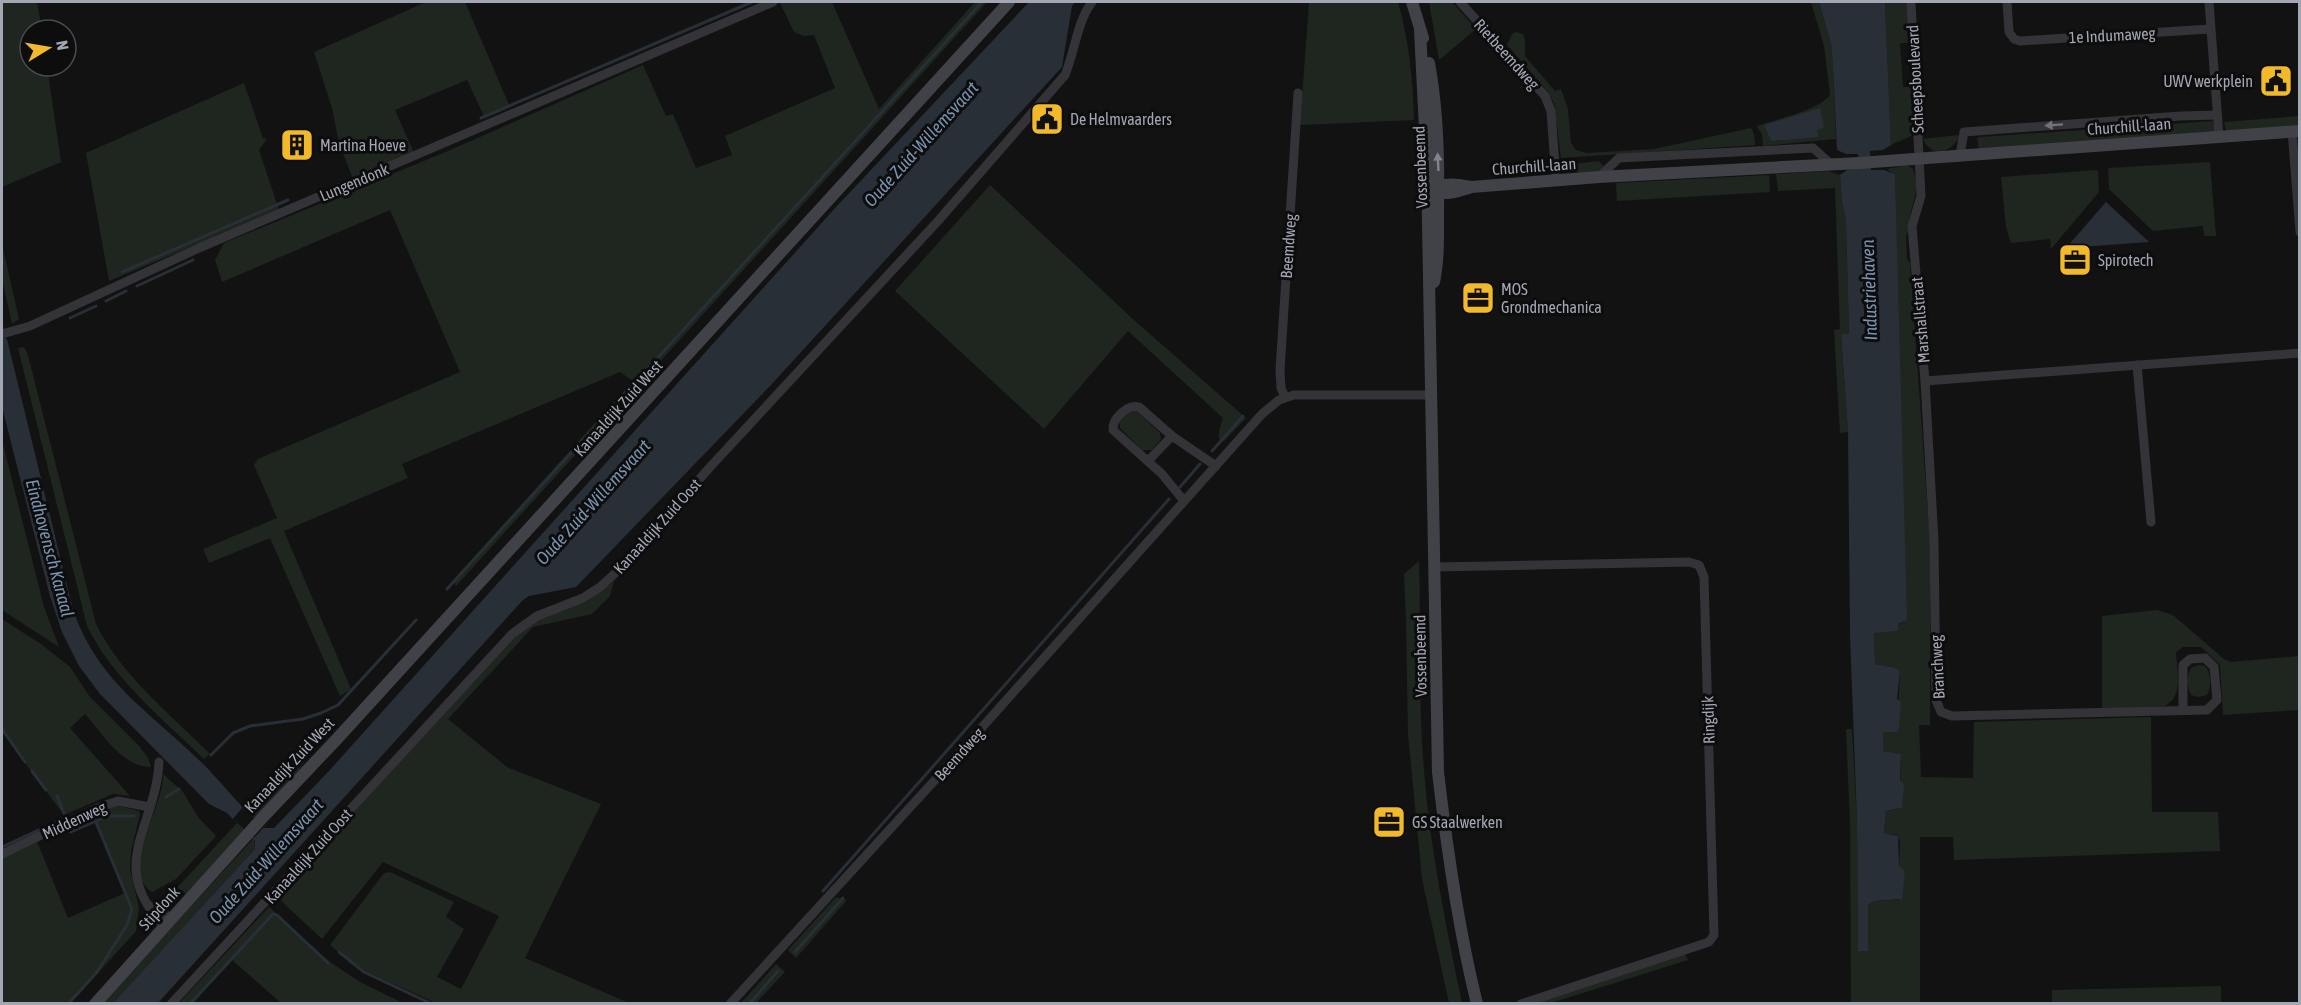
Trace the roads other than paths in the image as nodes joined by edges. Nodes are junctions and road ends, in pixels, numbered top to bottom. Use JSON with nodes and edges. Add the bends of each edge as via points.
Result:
{"nodes":[{"id":1,"x":773,"y":2,"type":"edge"},
{"id":2,"x":1009,"y":2,"type":"edge"},
{"id":3,"x":1092,"y":2,"type":"edge"},
{"id":4,"x":1412,"y":2,"type":"edge"},
{"id":5,"x":1460,"y":2,"type":"edge"},
{"id":6,"x":1911,"y":2,"type":"edge"},
{"id":7,"x":2007,"y":2,"type":"edge"},
{"id":8,"x":2209,"y":2,"type":"edge"},
{"id":9,"x":2210,"y":29,"type":"junction"},
{"id":10,"x":1298,"y":93,"type":"dead end"},
{"id":11,"x":2217,"y":115,"type":"junction"},
{"id":12,"x":2296,"y":131,"type":"edge"},
{"id":13,"x":2219,"y":136,"type":"junction"},
{"id":14,"x":1760,"y":151,"type":"junction"},
{"id":15,"x":1960,"y":155,"type":"junction"},
{"id":16,"x":1919,"y":157,"type":"junction"},
{"id":17,"x":1831,"y":164,"type":"junction"},
{"id":18,"x":1760,"y":168,"type":"junction"},
{"id":19,"x":1599,"y":177,"type":"junction"},
{"id":20,"x":1556,"y":180,"type":"junction"},
{"id":21,"x":1435,"y":189,"type":"junction"},
{"id":22,"x":2300,"y":232,"type":"edge"},
{"id":23,"x":6,"y":333,"type":"edge"},
{"id":24,"x":2300,"y":353,"type":"edge"},
{"id":25,"x":2137,"y":365,"type":"junction"},
{"id":26,"x":1925,"y":381,"type":"junction"},
{"id":27,"x":1432,"y":395,"type":"junction"},
{"id":28,"x":1286,"y":397,"type":"junction"},
{"id":29,"x":1172,"y":436,"type":"junction"},
{"id":30,"x":1148,"y":461,"type":"junction"},
{"id":31,"x":1216,"y":466,"type":"junction"},
{"id":32,"x":1184,"y":501,"type":"junction"},
{"id":33,"x":2151,"y":522,"type":"dead end"},
{"id":34,"x":1434,"y":567,"type":"junction"},
{"id":35,"x":2183,"y":710,"type":"junction"},
{"id":36,"x":159,"y":762,"type":"dead end"},
{"id":37,"x":150,"y":807,"type":"junction"},
{"id":38,"x":248,"y":833,"type":"joint"},
{"id":39,"x":2,"y":854,"type":"edge"},
{"id":40,"x":168,"y":923,"type":"junction"},
{"id":41,"x":95,"y":1004,"type":"edge"},
{"id":42,"x":171,"y":1004,"type":"edge"},
{"id":43,"x":730,"y":1004,"type":"edge"},
{"id":44,"x":1477,"y":1004,"type":"edge"},
{"id":45,"x":1521,"y":1004,"type":"edge"}],
"edges":[{"from":1,"to":23,"type":"street","name":"Lungendonk","via":[[199,248],[30,326]]},
{"from":2,"to":38,"type":"main road","name":"Kanaaldijk Zuid West"},
{"from":3,"to":42,"type":"street","name":"Kanaaldijk Zuid Oost","via":[[1065,75],[938,221],[622,567],[583,598],[537,616],[512,634]]},
{"from":4,"to":21,"type":"main road","name":"Vossenbeemd","via":[[1434,97]]},
{"from":5,"to":20,"type":"street","name":"Rietbeemdweg","via":[[1545,96],[1552,118]]},
{"from":6,"to":16,"type":"street","name":"Scheepsboulevard"},
{"from":7,"to":9,"type":"street","name":"1e Indumaweg","via":[[2009,32],[2020,40]]},
{"from":8,"to":9,"type":"street"},
{"from":9,"to":11,"type":"street"},
{"from":10,"to":28,"type":"street","name":"Beemdweg","via":[[1280,370]]},
{"from":11,"to":13,"type":"street"},
{"from":11,"to":15,"type":"street","name":"Churchill-laan","one_way":true,"via":[[1964,132]]},
{"from":12,"to":13,"type":"main road","name":"Churchill-laan"},
{"from":12,"to":22,"type":"street"},
{"from":13,"to":15,"type":"main road","name":"Churchill-laan"},
{"from":14,"to":17,"type":"street","name":"Churchill-laan","via":[[1813,148]]},
{"from":14,"to":18,"type":"street"},
{"from":14,"to":19,"type":"street","name":"Churchill-laan","via":[[1619,158]]},
{"from":15,"to":16,"type":"main road","name":"Churchill-laan"},
{"from":16,"to":17,"type":"main road","name":"Churchill-laan"},
{"from":16,"to":26,"type":"street","name":"Marshallstraat","via":[[1921,196],[1912,226]]},
{"from":17,"to":18,"type":"main road","name":"Churchill-laan"},
{"from":18,"to":19,"type":"main road","name":"Churchill-laan"},
{"from":19,"to":20,"type":"main road","name":"Churchill-laan"},
{"from":20,"to":21,"type":"main road","name":"Churchill-laan","via":[[1471,187],[1455,193]]},
{"from":21,"to":27,"type":"main road","name":"Vossenbeemd","via":[[1430,303]]},
{"from":24,"to":25,"type":"street","name":"Marshallstraat"},
{"from":25,"to":26,"type":"street","name":"Marshallstraat"},
{"from":25,"to":33,"type":"street"},
{"from":26,"to":35,"type":"street","name":"Branchweg","via":[[1934,542],[1936,700],[1941,711],[1952,716]]},
{"from":27,"to":28,"type":"street"},
{"from":27,"to":34,"type":"main road","name":"Vossenbeemd"},
{"from":28,"to":31,"type":"street","name":"Beemdweg","via":[[1262,414]]},
{"from":29,"to":30,"type":"street"},
{"from":29,"to":30,"type":"street","via":[[1139,407],[1132,406],[1114,422],[1113,430]]},
{"from":29,"to":31,"type":"street"},
{"from":30,"to":32,"type":"street"},
{"from":31,"to":32,"type":"street","name":"Beemdweg"},
{"from":32,"to":43,"type":"street","name":"Beemdweg"},
{"from":34,"to":44,"type":"main road","name":"Vossenbeemd","via":[[1440,783],[1451,881]]},
{"from":34,"to":45,"type":"street","name":"Ringdijk","via":[[1689,562],[1699,566],[1704,577],[1714,935],[1709,942]]},
{"from":35,"to":35,"type":"street","name":"Branchweg","via":[[2183,665],[2190,659],[2205,658],[2214,667],[2217,700],[2207,710]]},
{"from":36,"to":37,"type":"street","via":[[158,783]]},
{"from":37,"to":39,"type":"street","name":"Middenweg","via":[[118,801],[99,807]]},
{"from":37,"to":40,"type":"street","via":[[135,854],[135,868],[151,913]]},
{"from":38,"to":40,"type":"main road","name":"Stipdonk"},
{"from":40,"to":41,"type":"main road","name":"Stipdonk"}]}
